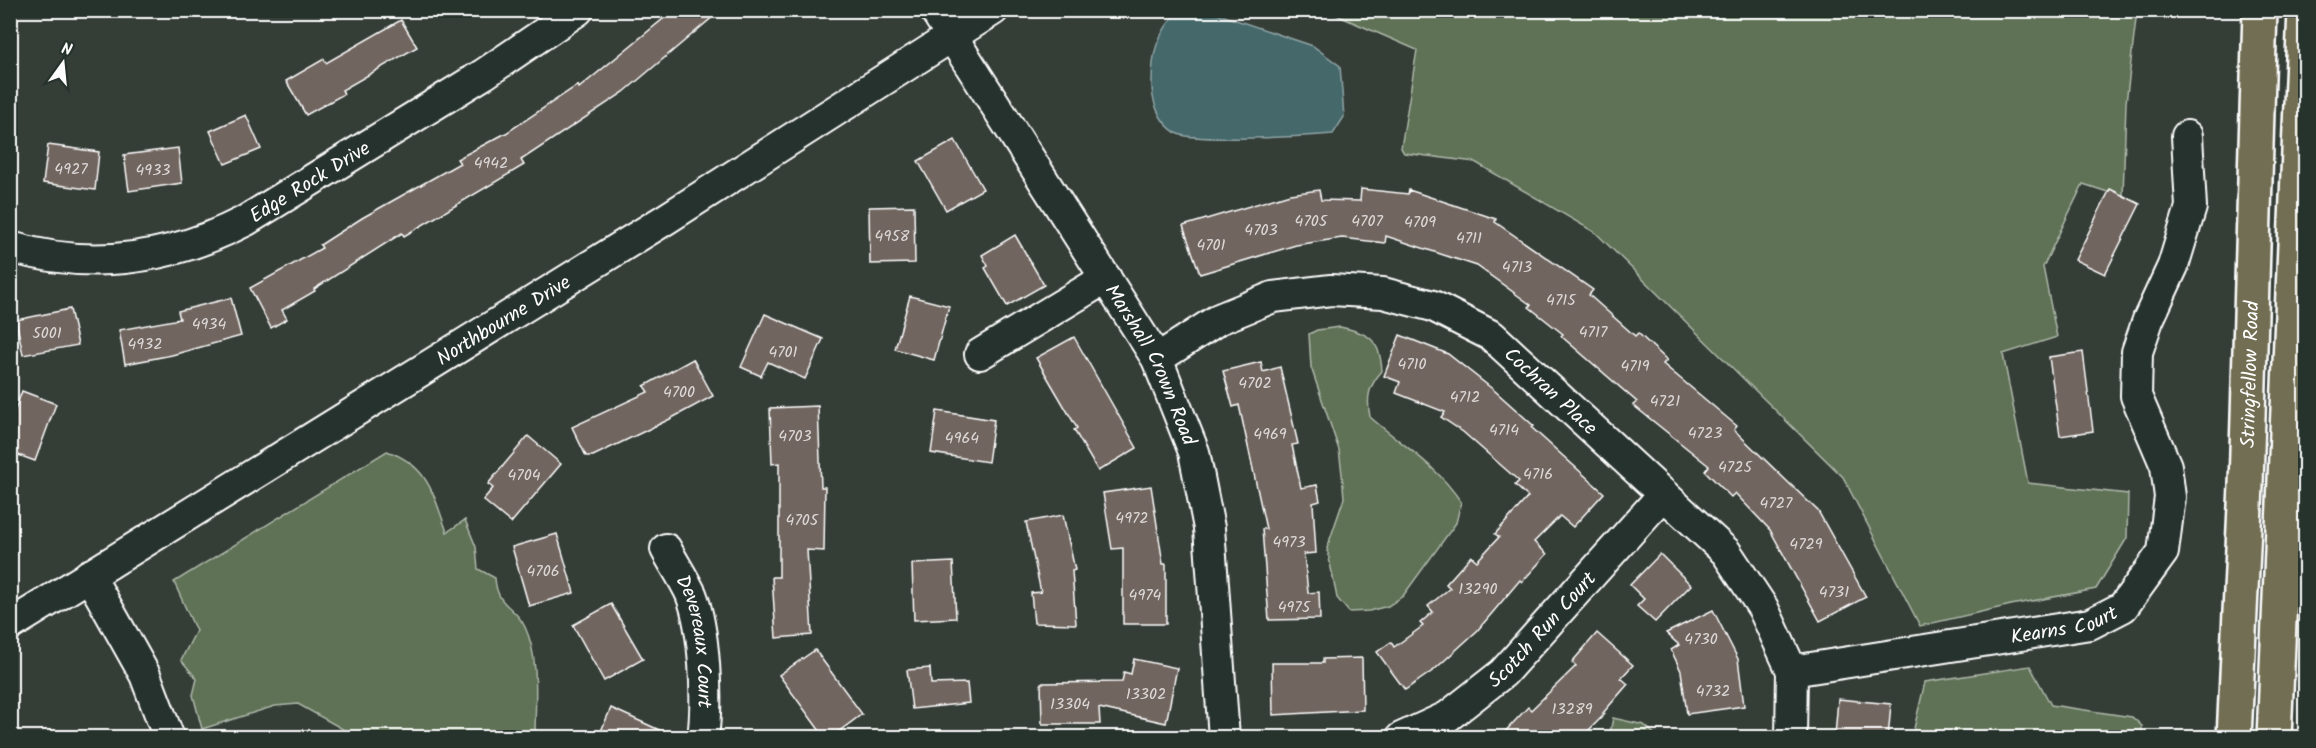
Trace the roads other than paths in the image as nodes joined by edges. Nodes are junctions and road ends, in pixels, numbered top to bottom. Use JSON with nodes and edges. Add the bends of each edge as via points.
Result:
{"nodes":[{"id":1,"x":578,"y":10,"type":"edge"},
{"id":2,"x":935,"y":10,"type":"edge"},
{"id":3,"x":993,"y":10,"type":"edge"},
{"id":4,"x":2260,"y":10,"type":"edge"},
{"id":5,"x":2305,"y":10,"type":"edge"},
{"id":6,"x":953,"y":36,"type":"junction"},
{"id":7,"x":2187,"y":136,"type":"dead end"},
{"id":8,"x":10,"y":247,"type":"edge"},
{"id":9,"x":1106,"y":278,"type":"junction"},
{"id":10,"x":980,"y":354,"type":"dead end"},
{"id":11,"x":1158,"y":359,"type":"junction"},
{"id":12,"x":1663,"y":495,"type":"junction"},
{"id":13,"x":666,"y":549,"type":"dead end"},
{"id":14,"x":89,"y":575,"type":"junction"},
{"id":15,"x":10,"y":625,"type":"edge"},
{"id":16,"x":1792,"y":671,"type":"junction"},
{"id":17,"x":169,"y":738,"type":"edge"},
{"id":18,"x":703,"y":738,"type":"edge"},
{"id":19,"x":1224,"y":738,"type":"edge"},
{"id":20,"x":1401,"y":738,"type":"edge"},
{"id":21,"x":1791,"y":738,"type":"edge"},
{"id":22,"x":2234,"y":738,"type":"edge"},
{"id":23,"x":2274,"y":738,"type":"edge"}],
"edges":[{"from":1,"to":8,"type":"street","name":"Edge Rock Drive","via":[[484,74],[215,237],[180,249],[117,260],[83,260]]},
{"from":2,"to":6,"type":"street","name":"Marshall Crown Road"},
{"from":3,"to":6,"type":"street","name":"Northbourne Drive"},
{"from":4,"to":22,"type":"main road","name":"Stringfellow Road"},
{"from":5,"to":23,"type":"main road","name":"Stringfellow Road"},
{"from":6,"to":9,"type":"street","name":"Marshall Crown Road"},
{"from":6,"to":14,"type":"street","name":"Northbourne Drive","via":[[666,219]]},
{"from":7,"to":16,"type":"street","name":"Kearns Court","via":[[2191,207],[2174,266],[2137,352],[2136,396],[2166,466],[2170,497],[2166,530],[2163,552],[2123,607],[2090,624]]},
{"from":9,"to":10,"type":"street"},
{"from":9,"to":11,"type":"street","name":"Marshall Crown Road"},
{"from":11,"to":12,"type":"street","name":"Cochran Place","via":[[1219,319],[1273,297],[1331,290],[1393,295],[1433,306],[1492,336]]},
{"from":11,"to":19,"type":"street","name":"Marshall Crown Road","via":[[1194,452],[1209,528]]},
{"from":12,"to":16,"type":"street","name":"Cochran Place","via":[[1726,552],[1762,608]]},
{"from":12,"to":20,"type":"street","name":"Scotch Run Court","via":[[1503,673],[1447,717]]},
{"from":13,"to":18,"type":"street","name":"Devereaux Court","via":[[691,595],[703,653],[707,710]]},
{"from":14,"to":15,"type":"street","name":"Northbourne Drive"},
{"from":14,"to":17,"type":"street","via":[[145,675]]},
{"from":16,"to":21,"type":"street","name":"Cochran Place"}]}
